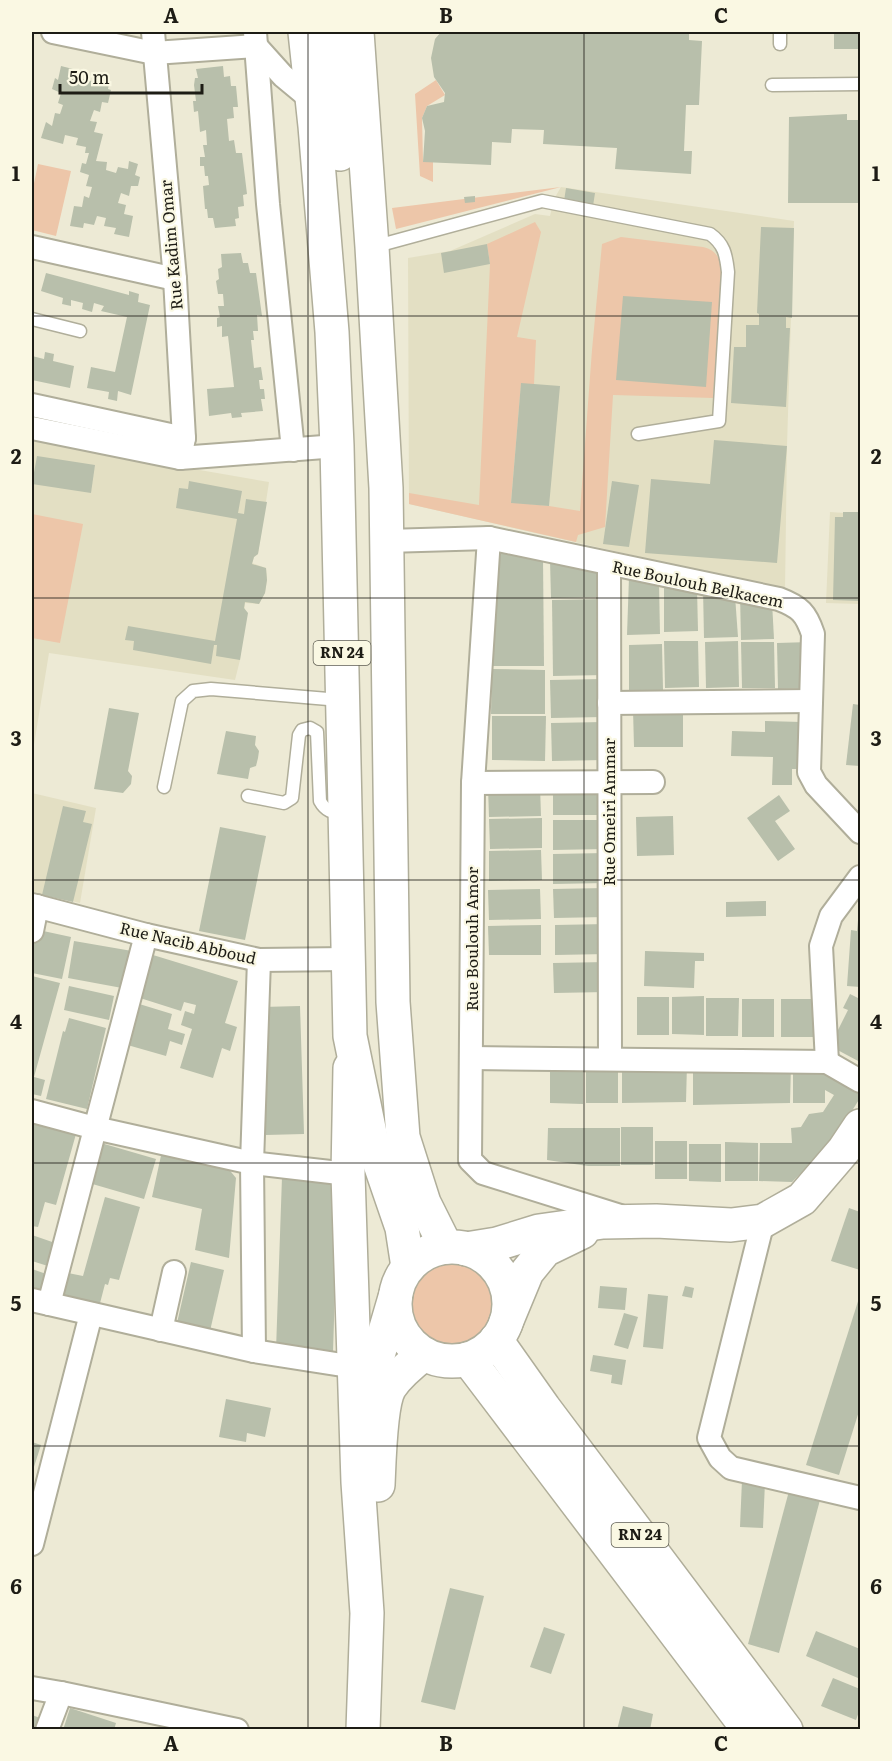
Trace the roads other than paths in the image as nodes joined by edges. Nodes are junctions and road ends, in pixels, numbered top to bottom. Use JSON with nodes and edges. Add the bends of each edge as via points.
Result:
{"nodes":[{"id":1,"x":53,"y":32,"type":"edge"},
{"id":2,"x":306,"y":32,"type":"edge"},
{"id":3,"x":330,"y":32,"type":"edge"},
{"id":4,"x":357,"y":32,"type":"edge"},
{"id":5,"x":259,"y":36,"type":"edge"},
{"id":6,"x":153,"y":42,"type":"edge"},
{"id":7,"x":861,"y":84,"type":"edge"},
{"id":8,"x":772,"y":85,"type":"dead end"},
{"id":9,"x":312,"y":100,"type":"junction"},
{"id":10,"x":32,"y":247,"type":"edge"},
{"id":11,"x":372,"y":247,"type":"junction"},
{"id":12,"x":175,"y":279,"type":"junction"},
{"id":13,"x":32,"y":319,"type":"edge"},
{"id":14,"x":80,"y":331,"type":"dead end"},
{"id":15,"x":32,"y":405,"type":"edge"},
{"id":16,"x":32,"y":428,"type":"edge"},
{"id":17,"x":638,"y":434,"type":"dead end"},
{"id":18,"x":337,"y":446,"type":"junction"},
{"id":19,"x":182,"y":448,"type":"junction"},
{"id":20,"x":292,"y":450,"type":"junction"},
{"id":21,"x":489,"y":538,"type":"junction"},
{"id":22,"x":387,"y":541,"type":"junction"},
{"id":23,"x":609,"y":564,"type":"junction"},
{"id":24,"x":343,"y":700,"type":"junction"},
{"id":25,"x":811,"y":701,"type":"junction"},
{"id":26,"x":609,"y":703,"type":"junction"},
{"id":27,"x":653,"y":782,"type":"dead end"},
{"id":28,"x":473,"y":783,"type":"junction"},
{"id":29,"x":609,"y":783,"type":"junction"},
{"id":30,"x":164,"y":787,"type":"dead end"},
{"id":31,"x":248,"y":796,"type":"dead end"},
{"id":32,"x":345,"y":813,"type":"junction"},
{"id":33,"x":861,"y":832,"type":"edge"},
{"id":34,"x":861,"y":877,"type":"edge"},
{"id":35,"x":34,"y":906,"type":"edge"},
{"id":36,"x":32,"y":931,"type":"edge"},
{"id":37,"x":146,"y":934,"type":"junction"},
{"id":38,"x":348,"y":959,"type":"junction"},
{"id":39,"x":259,"y":960,"type":"junction"},
{"id":40,"x":350,"y":1036,"type":"junction"},
{"id":41,"x":471,"y":1058,"type":"junction"},
{"id":42,"x":610,"y":1059,"type":"junction"},
{"id":43,"x":827,"y":1062,"type":"junction"},
{"id":44,"x":861,"y":1081,"type":"edge"},
{"id":45,"x":399,"y":1087,"type":"junction"},
{"id":46,"x":32,"y":1111,"type":"edge"},
{"id":47,"x":861,"y":1126,"type":"edge"},
{"id":48,"x":95,"y":1128,"type":"junction"},
{"id":49,"x":252,"y":1163,"type":"junction"},
{"id":50,"x":348,"y":1174,"type":"junction"},
{"id":51,"x":638,"y":1221,"type":"junction"},
{"id":52,"x":763,"y":1221,"type":"junction"},
{"id":53,"x":603,"y":1222,"type":"junction"},
{"id":54,"x":456,"y":1248,"type":"junction"},
{"id":55,"x":174,"y":1272,"type":"dead end"},
{"id":56,"x":402,"y":1280,"type":"junction"},
{"id":57,"x":40,"y":1302,"type":"edge"},
{"id":58,"x":92,"y":1314,"type":"junction"},
{"id":59,"x":161,"y":1330,"type":"junction"},
{"id":60,"x":501,"y":1333,"type":"junction"},
{"id":61,"x":254,"y":1351,"type":"junction"},
{"id":62,"x":424,"y":1354,"type":"junction"},
{"id":63,"x":468,"y":1359,"type":"junction"},
{"id":64,"x":355,"y":1367,"type":"junction"},
{"id":65,"x":358,"y":1482,"type":"junction"},
{"id":66,"x":861,"y":1498,"type":"edge"},
{"id":67,"x":32,"y":1544,"type":"edge"},
{"id":68,"x":367,"y":1613,"type":"junction"},
{"id":69,"x":32,"y":1688,"type":"edge"},
{"id":70,"x":62,"y":1693,"type":"junction"},
{"id":71,"x":178,"y":1723,"type":"edge"},
{"id":72,"x":47,"y":1730,"type":"edge"},
{"id":73,"x":237,"y":1730,"type":"edge"},
{"id":74,"x":363,"y":1730,"type":"edge"},
{"id":75,"x":749,"y":1730,"type":"edge"},
{"id":76,"x":786,"y":1730,"type":"edge"}],
"edges":[{"from":1,"to":6,"type":"street"},
{"from":2,"to":9,"type":"main road","number":"RN 24"},
{"from":3,"to":45,"type":"main road","number":"RN 24","via":[[364,472],[371,974]]},
{"from":4,"to":11,"type":"main road","number":"RN 24"},
{"from":5,"to":6,"type":"street"},
{"from":5,"to":9,"type":"street","via":[[283,76]]},
{"from":5,"to":20,"type":"street","via":[[270,215]]},
{"from":6,"to":12,"type":"street","name":"Rue Kadim Omar"},
{"from":7,"to":8,"type":"lane"},
{"from":9,"to":18,"type":"main road","number":"RN 24","via":[[332,332]]},
{"from":10,"to":12,"type":"street"},
{"from":11,"to":17,"type":"lane","via":[[542,201],[715,237],[726,254],[728,272],[719,421]]},
{"from":11,"to":22,"type":"main road","number":"RN 24"},
{"from":12,"to":19,"type":"street","name":"Rue Kadim Omar"},
{"from":13,"to":14,"type":"lane"},
{"from":15,"to":19,"type":"street"},
{"from":16,"to":19,"type":"street"},
{"from":18,"to":20,"type":"street"},
{"from":18,"to":24,"type":"main road","number":"RN 24"},
{"from":19,"to":20,"type":"street"},
{"from":21,"to":22,"type":"street","name":"Rue Boulouh Belkacem"},
{"from":21,"to":23,"type":"street","name":"Rue Boulouh Belkacem"},
{"from":21,"to":28,"type":"street","name":"Rue Boulouh Amor"},
{"from":22,"to":45,"type":"main road","number":"RN 24","via":[[393,1002]]},
{"from":23,"to":25,"type":"street","name":"Rue Boulouh Belkacem","via":[[797,606],[813,634]]},
{"from":23,"to":26,"type":"street","name":"Rue Omeiri Ammar"},
{"from":24,"to":30,"type":"lane","via":[[211,689],[193,691],[182,700]]},
{"from":24,"to":32,"type":"main road","number":"RN 24"},
{"from":25,"to":26,"type":"street"},
{"from":25,"to":33,"type":"street","name":"Rue Boulouh Belkacem","via":[[809,772],[816,785]]},
{"from":26,"to":29,"type":"street","name":"Rue Omeiri Ammar"},
{"from":27,"to":29,"type":"street"},
{"from":28,"to":29,"type":"street"},
{"from":28,"to":41,"type":"street","name":"Rue Boulouh Amor"},
{"from":29,"to":42,"type":"street","name":"Rue Omeiri Ammar"},
{"from":31,"to":32,"type":"lane","via":[[284,803],[292,798],[299,735],[310,728],[317,732],[320,801],[331,812]]},
{"from":32,"to":38,"type":"main road","number":"RN 24"},
{"from":34,"to":43,"type":"street","via":[[831,916],[821,946]]},
{"from":35,"to":36,"type":"street"},
{"from":35,"to":37,"type":"street","name":"Rue Nacib Abboud"},
{"from":37,"to":39,"type":"street","name":"Rue Nacib Abboud"},
{"from":37,"to":48,"type":"street"},
{"from":38,"to":39,"type":"street","name":"Rue Nacib Abboud"},
{"from":38,"to":40,"type":"main road","number":"RN 24"},
{"from":39,"to":49,"type":"street"},
{"from":40,"to":50,"type":"main road"},
{"from":40,"to":56,"type":"main road","number":"RN 24","via":[[371,1138],[402,1228]]},
{"from":41,"to":42,"type":"street"},
{"from":41,"to":51,"type":"street","name":"Rue Boulouh Amor","via":[[470,1160],[475,1167],[483,1173]]},
{"from":42,"to":43,"type":"street"},
{"from":43,"to":44,"type":"street"},
{"from":45,"to":54,"type":"main road","number":"RN 24","via":[[404,1137],[424,1203]]},
{"from":46,"to":48,"type":"street"},
{"from":47,"to":52,"type":"main road","via":[[802,1199]]},
{"from":48,"to":49,"type":"street"},
{"from":48,"to":57,"type":"street"},
{"from":49,"to":50,"type":"street"},
{"from":49,"to":61,"type":"street"},
{"from":50,"to":64,"type":"main road"},
{"from":51,"to":52,"type":"main road","via":[[731,1225]]},
{"from":51,"to":53,"type":"main road"},
{"from":52,"to":66,"type":"street","via":[[709,1438],[731,1468]]},
{"from":53,"to":54,"type":"main road","via":[[539,1231],[497,1244]]},
{"from":53,"to":60,"type":"main road","via":[[545,1250],[528,1272]]},
{"from":54,"to":56,"type":"main road","via":[[419,1257]]},
{"from":54,"to":60,"type":"main road","via":[[483,1256],[498,1270],[509,1306]]},
{"from":55,"to":59,"type":"street"},
{"from":56,"to":62,"type":"main road","via":[[396,1312],[400,1329]]},
{"from":56,"to":65,"type":"main road","via":[[374,1369]]},
{"from":57,"to":58,"type":"street"},
{"from":58,"to":59,"type":"street"},
{"from":58,"to":67,"type":"street"},
{"from":59,"to":61,"type":"street"},
{"from":60,"to":63,"type":"main road","via":[[483,1352]]},
{"from":60,"to":76,"type":"main road","number":"RN 24","via":[[544,1408]]},
{"from":61,"to":64,"type":"street"},
{"from":62,"to":63,"type":"main road","via":[[442,1361]]},
{"from":62,"to":68,"type":"main road","via":[[406,1367],[389,1389],[381,1427]]},
{"from":63,"to":75,"type":"main road","number":"RN 24"},
{"from":64,"to":65,"type":"main road"},
{"from":65,"to":68,"type":"main road"},
{"from":68,"to":74,"type":"main road"},
{"from":69,"to":70,"type":"street"},
{"from":70,"to":71,"type":"street"},
{"from":70,"to":72,"type":"street"},
{"from":71,"to":73,"type":"street"}]}
